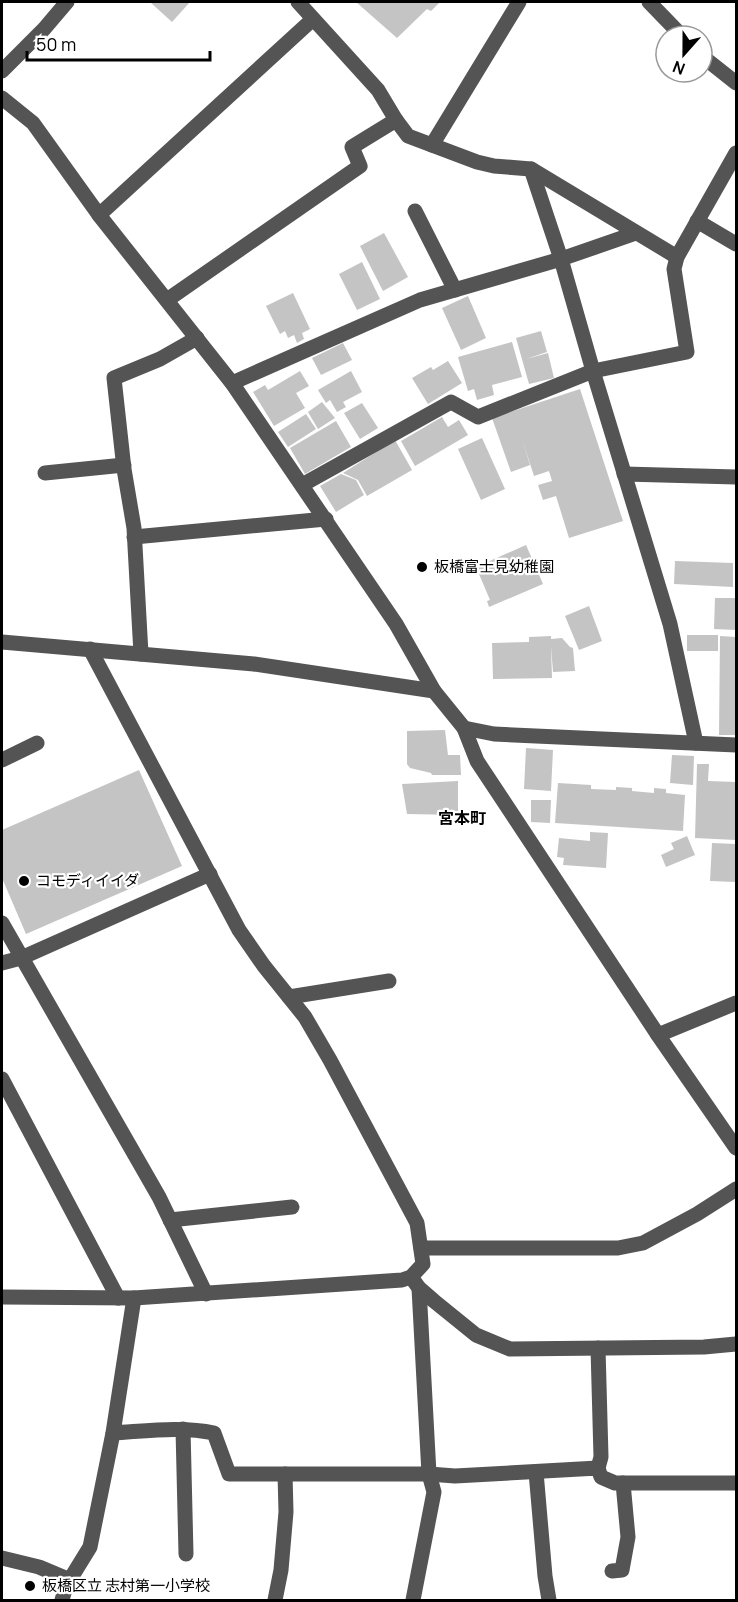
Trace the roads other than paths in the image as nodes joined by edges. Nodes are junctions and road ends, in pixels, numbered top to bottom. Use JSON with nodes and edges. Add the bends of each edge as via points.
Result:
{"nodes":[{"id":1,"x":67,"y":2,"type":"edge"},
{"id":2,"x":298,"y":2,"type":"edge"},
{"id":3,"x":519,"y":2,"type":"edge"},
{"id":4,"x":649,"y":2,"type":"edge"},
{"id":5,"x":313,"y":19,"type":"junction"},
{"id":6,"x":670,"y":24,"type":"edge"},
{"id":7,"x":714,"y":66,"type":"edge"},
{"id":8,"x":2,"y":71,"type":"edge"},
{"id":9,"x":736,"y":84,"type":"edge"},
{"id":10,"x":2,"y":98,"type":"edge"},
{"id":11,"x":396,"y":120,"type":"junction"},
{"id":12,"x":432,"y":145,"type":"junction"},
{"id":13,"x":736,"y":153,"type":"edge"},
{"id":14,"x":531,"y":169,"type":"junction"},
{"id":15,"x":415,"y":211,"type":"dead end"},
{"id":16,"x":99,"y":215,"type":"junction"},
{"id":17,"x":697,"y":220,"type":"junction"},
{"id":18,"x":636,"y":233,"type":"junction"},
{"id":19,"x":736,"y":244,"type":"edge"},
{"id":20,"x":676,"y":257,"type":"junction"},
{"id":21,"x":561,"y":259,"type":"junction"},
{"id":22,"x":455,"y":290,"type":"junction"},
{"id":23,"x":167,"y":300,"type":"junction"},
{"id":24,"x":197,"y":338,"type":"junction"},
{"id":25,"x":593,"y":371,"type":"junction"},
{"id":26,"x":232,"y":383,"type":"junction"},
{"id":27,"x":124,"y":465,"type":"junction"},
{"id":28,"x":45,"y":473,"type":"dead end"},
{"id":29,"x":624,"y":474,"type":"junction"},
{"id":30,"x":736,"y":477,"type":"edge"},
{"id":31,"x":302,"y":485,"type":"junction"},
{"id":32,"x":326,"y":519,"type":"junction"},
{"id":33,"x":134,"y":537,"type":"junction"},
{"id":34,"x":2,"y":642,"type":"edge"},
{"id":35,"x":90,"y":649,"type":"junction"},
{"id":36,"x":141,"y":654,"type":"junction"},
{"id":37,"x":434,"y":691,"type":"junction"},
{"id":38,"x":464,"y":728,"type":"junction"},
{"id":39,"x":37,"y":743,"type":"dead end"},
{"id":40,"x":696,"y":743,"type":"junction"},
{"id":41,"x":736,"y":745,"type":"edge"},
{"id":42,"x":2,"y":760,"type":"edge"},
{"id":43,"x":210,"y":874,"type":"junction"},
{"id":44,"x":2,"y":923,"type":"edge"},
{"id":45,"x":21,"y":958,"type":"junction"},
{"id":46,"x":2,"y":963,"type":"edge"},
{"id":47,"x":389,"y":981,"type":"dead end"},
{"id":48,"x":289,"y":997,"type":"junction"},
{"id":49,"x":736,"y":1003,"type":"edge"},
{"id":50,"x":658,"y":1035,"type":"junction"},
{"id":51,"x":2,"y":1079,"type":"edge"},
{"id":52,"x":736,"y":1148,"type":"edge"},
{"id":53,"x":736,"y":1189,"type":"edge"},
{"id":54,"x":292,"y":1207,"type":"dead end"},
{"id":55,"x":170,"y":1220,"type":"junction"},
{"id":56,"x":421,"y":1248,"type":"junction"},
{"id":57,"x":415,"y":1282,"type":"junction"},
{"id":58,"x":206,"y":1294,"type":"junction"},
{"id":59,"x":2,"y":1297,"type":"edge"},
{"id":60,"x":118,"y":1298,"type":"junction"},
{"id":61,"x":134,"y":1298,"type":"junction"},
{"id":62,"x":736,"y":1344,"type":"edge"},
{"id":63,"x":598,"y":1348,"type":"junction"},
{"id":64,"x":183,"y":1429,"type":"junction"},
{"id":65,"x":113,"y":1433,"type":"junction"},
{"id":66,"x":598,"y":1468,"type":"junction"},
{"id":67,"x":536,"y":1472,"type":"junction"},
{"id":68,"x":285,"y":1474,"type":"junction"},
{"id":69,"x":429,"y":1474,"type":"junction"},
{"id":70,"x":623,"y":1483,"type":"junction"},
{"id":71,"x":736,"y":1483,"type":"edge"},
{"id":72,"x":186,"y":1554,"type":"dead end"},
{"id":73,"x":2,"y":1558,"type":"edge"},
{"id":74,"x":612,"y":1571,"type":"dead end"},
{"id":75,"x":70,"y":1580,"type":"junction"},
{"id":76,"x":62,"y":1600,"type":"edge"},
{"id":77,"x":275,"y":1600,"type":"edge"},
{"id":78,"x":413,"y":1600,"type":"edge"},
{"id":79,"x":549,"y":1600,"type":"edge"}],
"edges":[{"from":1,"to":8,"type":"street"},
{"from":2,"to":5,"type":"street"},
{"from":3,"to":12,"type":"street"},
{"from":4,"to":6,"type":"street"},
{"from":5,"to":11,"type":"street","via":[[378,90]]},
{"from":5,"to":16,"type":"street"},
{"from":7,"to":9,"type":"street"},
{"from":10,"to":16,"type":"street","via":[[33,123]]},
{"from":11,"to":12,"type":"street","via":[[408,136]]},
{"from":11,"to":23,"type":"street","via":[[352,147],[360,166]]},
{"from":12,"to":14,"type":"street","via":[[477,162]]},
{"from":13,"to":17,"type":"street"},
{"from":14,"to":18,"type":"street"},
{"from":14,"to":21,"type":"street"},
{"from":15,"to":22,"type":"street"},
{"from":16,"to":23,"type":"street"},
{"from":17,"to":19,"type":"street"},
{"from":17,"to":20,"type":"street"},
{"from":18,"to":20,"type":"street"},
{"from":18,"to":21,"type":"street"},
{"from":20,"to":25,"type":"street","via":[[674,269],[687,352]]},
{"from":21,"to":22,"type":"street"},
{"from":21,"to":25,"type":"street"},
{"from":22,"to":26,"type":"street","via":[[420,300]]},
{"from":23,"to":24,"type":"street"},
{"from":24,"to":26,"type":"street"},
{"from":24,"to":27,"type":"street","via":[[114,378]]},
{"from":25,"to":29,"type":"street"},
{"from":25,"to":31,"type":"street","via":[[478,417],[451,402]]},
{"from":26,"to":31,"type":"street"},
{"from":27,"to":28,"type":"street"},
{"from":27,"to":33,"type":"street"},
{"from":29,"to":30,"type":"street"},
{"from":29,"to":40,"type":"street","via":[[670,624]]},
{"from":31,"to":32,"type":"street"},
{"from":32,"to":33,"type":"street"},
{"from":32,"to":37,"type":"street","via":[[396,624]]},
{"from":33,"to":36,"type":"street"},
{"from":34,"to":35,"type":"street"},
{"from":35,"to":36,"type":"street"},
{"from":35,"to":43,"type":"street"},
{"from":36,"to":37,"type":"street","via":[[254,664]]},
{"from":37,"to":38,"type":"street"},
{"from":38,"to":40,"type":"street","via":[[494,734]]},
{"from":38,"to":50,"type":"street","via":[[477,761]]},
{"from":39,"to":42,"type":"street"},
{"from":40,"to":41,"type":"street"},
{"from":43,"to":45,"type":"street"},
{"from":43,"to":48,"type":"street","via":[[239,930]]},
{"from":44,"to":45,"type":"street"},
{"from":45,"to":46,"type":"street"},
{"from":45,"to":55,"type":"street"},
{"from":47,"to":48,"type":"street"},
{"from":48,"to":56,"type":"street","via":[[330,1060],[417,1223]]},
{"from":49,"to":50,"type":"street"},
{"from":50,"to":52,"type":"street"},
{"from":51,"to":60,"type":"street"},
{"from":53,"to":56,"type":"street","via":[[643,1243],[618,1248]]},
{"from":54,"to":55,"type":"street"},
{"from":55,"to":58,"type":"street"},
{"from":56,"to":57,"type":"street","via":[[423,1264]]},
{"from":57,"to":58,"type":"street"},
{"from":57,"to":63,"type":"street","via":[[476,1335],[510,1349]]},
{"from":57,"to":69,"type":"street"},
{"from":58,"to":61,"type":"street"},
{"from":59,"to":60,"type":"street"},
{"from":60,"to":61,"type":"street"},
{"from":61,"to":65,"type":"street"},
{"from":62,"to":63,"type":"street"},
{"from":63,"to":66,"type":"street"},
{"from":64,"to":65,"type":"street"},
{"from":64,"to":68,"type":"street","via":[[214,1433],[229,1474]]},
{"from":64,"to":72,"type":"street"},
{"from":65,"to":75,"type":"street","via":[[90,1547]]},
{"from":66,"to":67,"type":"street"},
{"from":66,"to":70,"type":"street","via":[[601,1477]]},
{"from":67,"to":69,"type":"street"},
{"from":67,"to":79,"type":"street"},
{"from":68,"to":69,"type":"street"},
{"from":68,"to":77,"type":"street","via":[[286,1512]]},
{"from":69,"to":78,"type":"street","via":[[435,1492]]},
{"from":70,"to":71,"type":"street"},
{"from":70,"to":74,"type":"street","via":[[628,1537],[622,1570]]},
{"from":73,"to":75,"type":"street"},
{"from":75,"to":76,"type":"street"}]}
